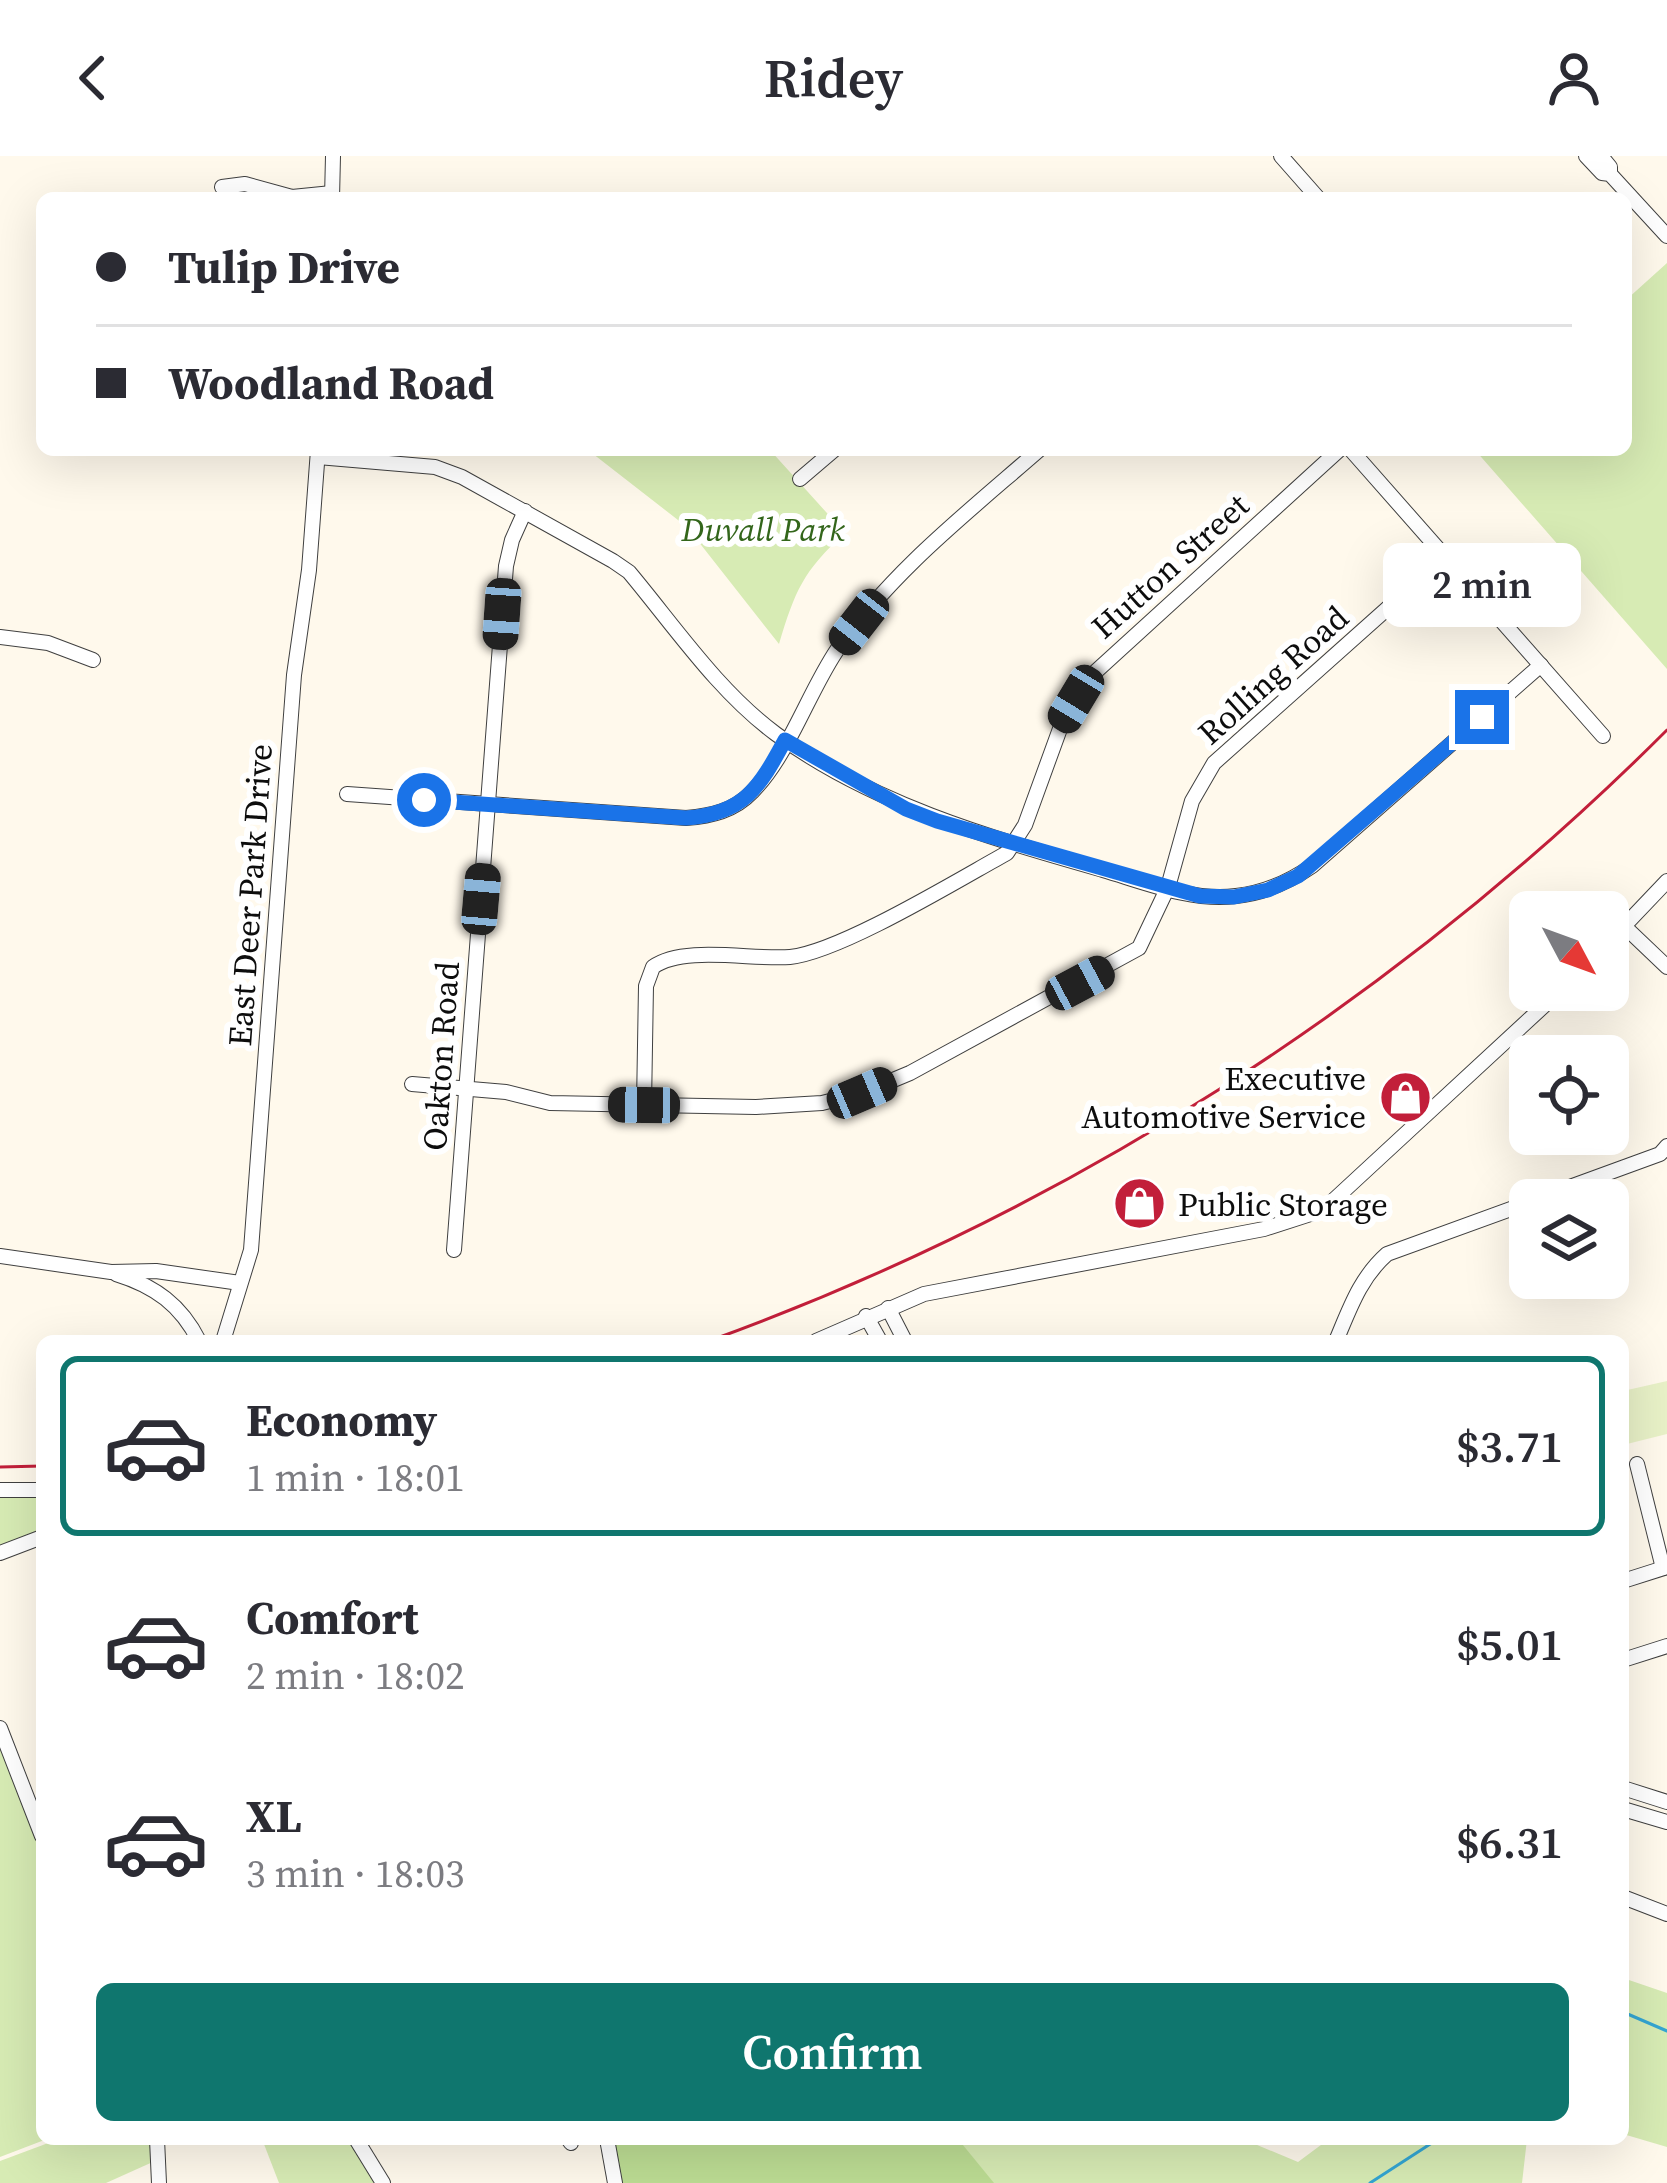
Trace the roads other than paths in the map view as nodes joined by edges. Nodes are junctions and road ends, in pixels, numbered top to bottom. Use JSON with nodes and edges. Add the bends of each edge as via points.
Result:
{"nodes":[{"id":1,"x":333,"y":156,"type":"edge"},
{"id":2,"x":1281,"y":156,"type":"edge"},
{"id":3,"x":1586,"y":156,"type":"edge"},
{"id":4,"x":1601,"y":156,"type":"edge"},
{"id":5,"x":1610,"y":174,"type":"junction"},
{"id":6,"x":222,"y":187,"type":"dead end"},
{"id":7,"x":274,"y":192,"type":"edge"},
{"id":8,"x":332,"y":192,"type":"edge"},
{"id":9,"x":1313,"y":192,"type":"edge"},
{"id":10,"x":1624,"y":192,"type":"edge"},
{"id":11,"x":1632,"y":201,"type":"edge"},
{"id":12,"x":1667,"y":236,"type":"edge"},
{"id":13,"x":318,"y":456,"type":"edge"},
{"id":14,"x":343,"y":456,"type":"edge"},
{"id":15,"x":827,"y":456,"type":"edge"},
{"id":16,"x":1032,"y":456,"type":"edge"},
{"id":17,"x":1332,"y":456,"type":"edge"},
{"id":18,"x":1356,"y":456,"type":"edge"},
{"id":19,"x":800,"y":479,"type":"dead end"},
{"id":20,"x":525,"y":511,"type":"junction"},
{"id":21,"x":1444,"y":557,"type":"junction"},
{"id":22,"x":0,"y":637,"type":"edge"},
{"id":23,"x":93,"y":660,"type":"dead end"},
{"id":24,"x":1541,"y":665,"type":"junction"},
{"id":25,"x":1603,"y":736,"type":"dead end"},
{"id":26,"x":785,"y":740,"type":"junction"},
{"id":27,"x":347,"y":794,"type":"dead end"},
{"id":28,"x":488,"y":805,"type":"junction"},
{"id":29,"x":1016,"y":845,"type":"junction"},
{"id":30,"x":1667,"y":881,"type":"edge"},
{"id":31,"x":1168,"y":887,"type":"junction"},
{"id":32,"x":1629,"y":921,"type":"edge"},
{"id":33,"x":1629,"y":931,"type":"edge"},
{"id":34,"x":1667,"y":968,"type":"edge"},
{"id":35,"x":1538,"y":1011,"type":"edge"},
{"id":36,"x":412,"y":1084,"type":"dead end"},
{"id":37,"x":466,"y":1088,"type":"junction"},
{"id":38,"x":644,"y":1105,"type":"junction"},
{"id":39,"x":1667,"y":1146,"type":"edge"},
{"id":40,"x":1592,"y":1179,"type":"edge"},
{"id":41,"x":1509,"y":1209,"type":"edge"},
{"id":42,"x":454,"y":1250,"type":"dead end"},
{"id":43,"x":0,"y":1256,"type":"edge"},
{"id":44,"x":111,"y":1272,"type":"junction"},
{"id":45,"x":240,"y":1283,"type":"junction"},
{"id":46,"x":888,"y":1308,"type":"junction"},
{"id":47,"x":866,"y":1316,"type":"junction"},
{"id":48,"x":196,"y":1335,"type":"edge"},
{"id":49,"x":225,"y":1335,"type":"edge"},
{"id":50,"x":828,"y":1335,"type":"edge"},
{"id":51,"x":877,"y":1335,"type":"edge"},
{"id":52,"x":902,"y":1335,"type":"edge"},
{"id":53,"x":1339,"y":1335,"type":"edge"},
{"id":54,"x":1637,"y":1464,"type":"dead end"},
{"id":55,"x":0,"y":1490,"type":"edge"},
{"id":56,"x":36,"y":1490,"type":"edge"},
{"id":57,"x":36,"y":1539,"type":"edge"},
{"id":58,"x":0,"y":1553,"type":"edge"},
{"id":59,"x":1665,"y":1567,"type":"edge"},
{"id":60,"x":1629,"y":1578,"type":"edge"},
{"id":61,"x":1667,"y":1646,"type":"edge"},
{"id":62,"x":1629,"y":1658,"type":"edge"},
{"id":63,"x":0,"y":1728,"type":"edge"},
{"id":64,"x":1629,"y":1790,"type":"edge"},
{"id":65,"x":1667,"y":1802,"type":"edge"},
{"id":66,"x":1629,"y":1811,"type":"edge"},
{"id":67,"x":36,"y":1821,"type":"edge"},
{"id":68,"x":1667,"y":1822,"type":"edge"},
{"id":69,"x":1629,"y":1899,"type":"edge"},
{"id":70,"x":1667,"y":1914,"type":"edge"},
{"id":71,"x":157,"y":2145,"type":"edge"},
{"id":72,"x":360,"y":2145,"type":"edge"},
{"id":73,"x":608,"y":2145,"type":"edge"},
{"id":74,"x":379,"y":2177,"type":"edge"},
{"id":75,"x":159,"y":2183,"type":"edge"},
{"id":76,"x":362,"y":2183,"type":"edge"},
{"id":77,"x":615,"y":2183,"type":"edge"}],
"edges":[{"from":1,"to":8,"type":"street"},
{"from":2,"to":9,"type":"street"},
{"from":3,"to":5,"type":"street"},
{"from":4,"to":5,"type":"street"},
{"from":5,"to":10,"type":"street"},
{"from":6,"to":7,"type":"street"},
{"from":11,"to":12,"type":"street"},
{"from":13,"to":45,"type":"street","name":"East Deer Park Drive","via":[[251,1250]]},
{"from":14,"to":20,"type":"street","via":[[435,467]]},
{"from":15,"to":19,"type":"street"},
{"from":16,"to":26,"type":"street","via":[[881,593]]},
{"from":17,"to":29,"type":"street","name":"Hutton Street","via":[[1092,675],[1060,726]]},
{"from":18,"to":21,"type":"street"},
{"from":20,"to":26,"type":"street","via":[[629,572],[727,689]]},
{"from":20,"to":28,"type":"street","name":"Oakton Road","via":[[506,566]]},
{"from":21,"to":24,"type":"street"},
{"from":21,"to":31,"type":"street","name":"Rolling Road","via":[[1214,763],[1192,801]]},
{"from":22,"to":23,"type":"street"},
{"from":24,"to":25,"type":"street"},
{"from":24,"to":31,"type":"street","via":[[1298,876],[1234,897]]},
{"from":26,"to":28,"type":"street","via":[[752,794],[709,816]]},
{"from":26,"to":29,"type":"street","via":[[906,809]]},
{"from":27,"to":28,"type":"street"},
{"from":28,"to":37,"type":"street","name":"Oakton Road"},
{"from":29,"to":31,"type":"street"},
{"from":29,"to":38,"type":"street","via":[[816,951],[661,961],[646,986]]},
{"from":30,"to":32,"type":"street"},
{"from":31,"to":38,"type":"street","name":"Rolling Road","via":[[1150,932],[1123,961],[862,1093],[756,1107]]},
{"from":33,"to":34,"type":"street"},
{"from":35,"to":46,"type":"street","via":[[1323,1210]]},
{"from":36,"to":37,"type":"street","name":"Rolling Road"},
{"from":37,"to":38,"type":"street","name":"Rolling Road","via":[[550,1103]]},
{"from":37,"to":42,"type":"street","name":"Oakton Road"},
{"from":39,"to":40,"type":"street"},
{"from":41,"to":53,"type":"street","via":[[1387,1254],[1358,1289]]},
{"from":43,"to":44,"type":"street"},
{"from":44,"to":45,"type":"street"},
{"from":44,"to":48,"type":"street","via":[[160,1292]]},
{"from":45,"to":49,"type":"street","name":"East Deer Park Drive"},
{"from":46,"to":47,"type":"street"},
{"from":46,"to":52,"type":"street"},
{"from":47,"to":50,"type":"street"},
{"from":47,"to":51,"type":"street"},
{"from":54,"to":59,"type":"street"},
{"from":55,"to":56,"type":"street"},
{"from":57,"to":58,"type":"street"},
{"from":59,"to":60,"type":"street"},
{"from":61,"to":62,"type":"street"},
{"from":63,"to":67,"type":"street"},
{"from":64,"to":65,"type":"street"},
{"from":66,"to":68,"type":"street"},
{"from":69,"to":70,"type":"street"},
{"from":71,"to":75,"type":"street"},
{"from":72,"to":74,"type":"street"},
{"from":73,"to":77,"type":"street"},
{"from":74,"to":76,"type":"street"}]}
